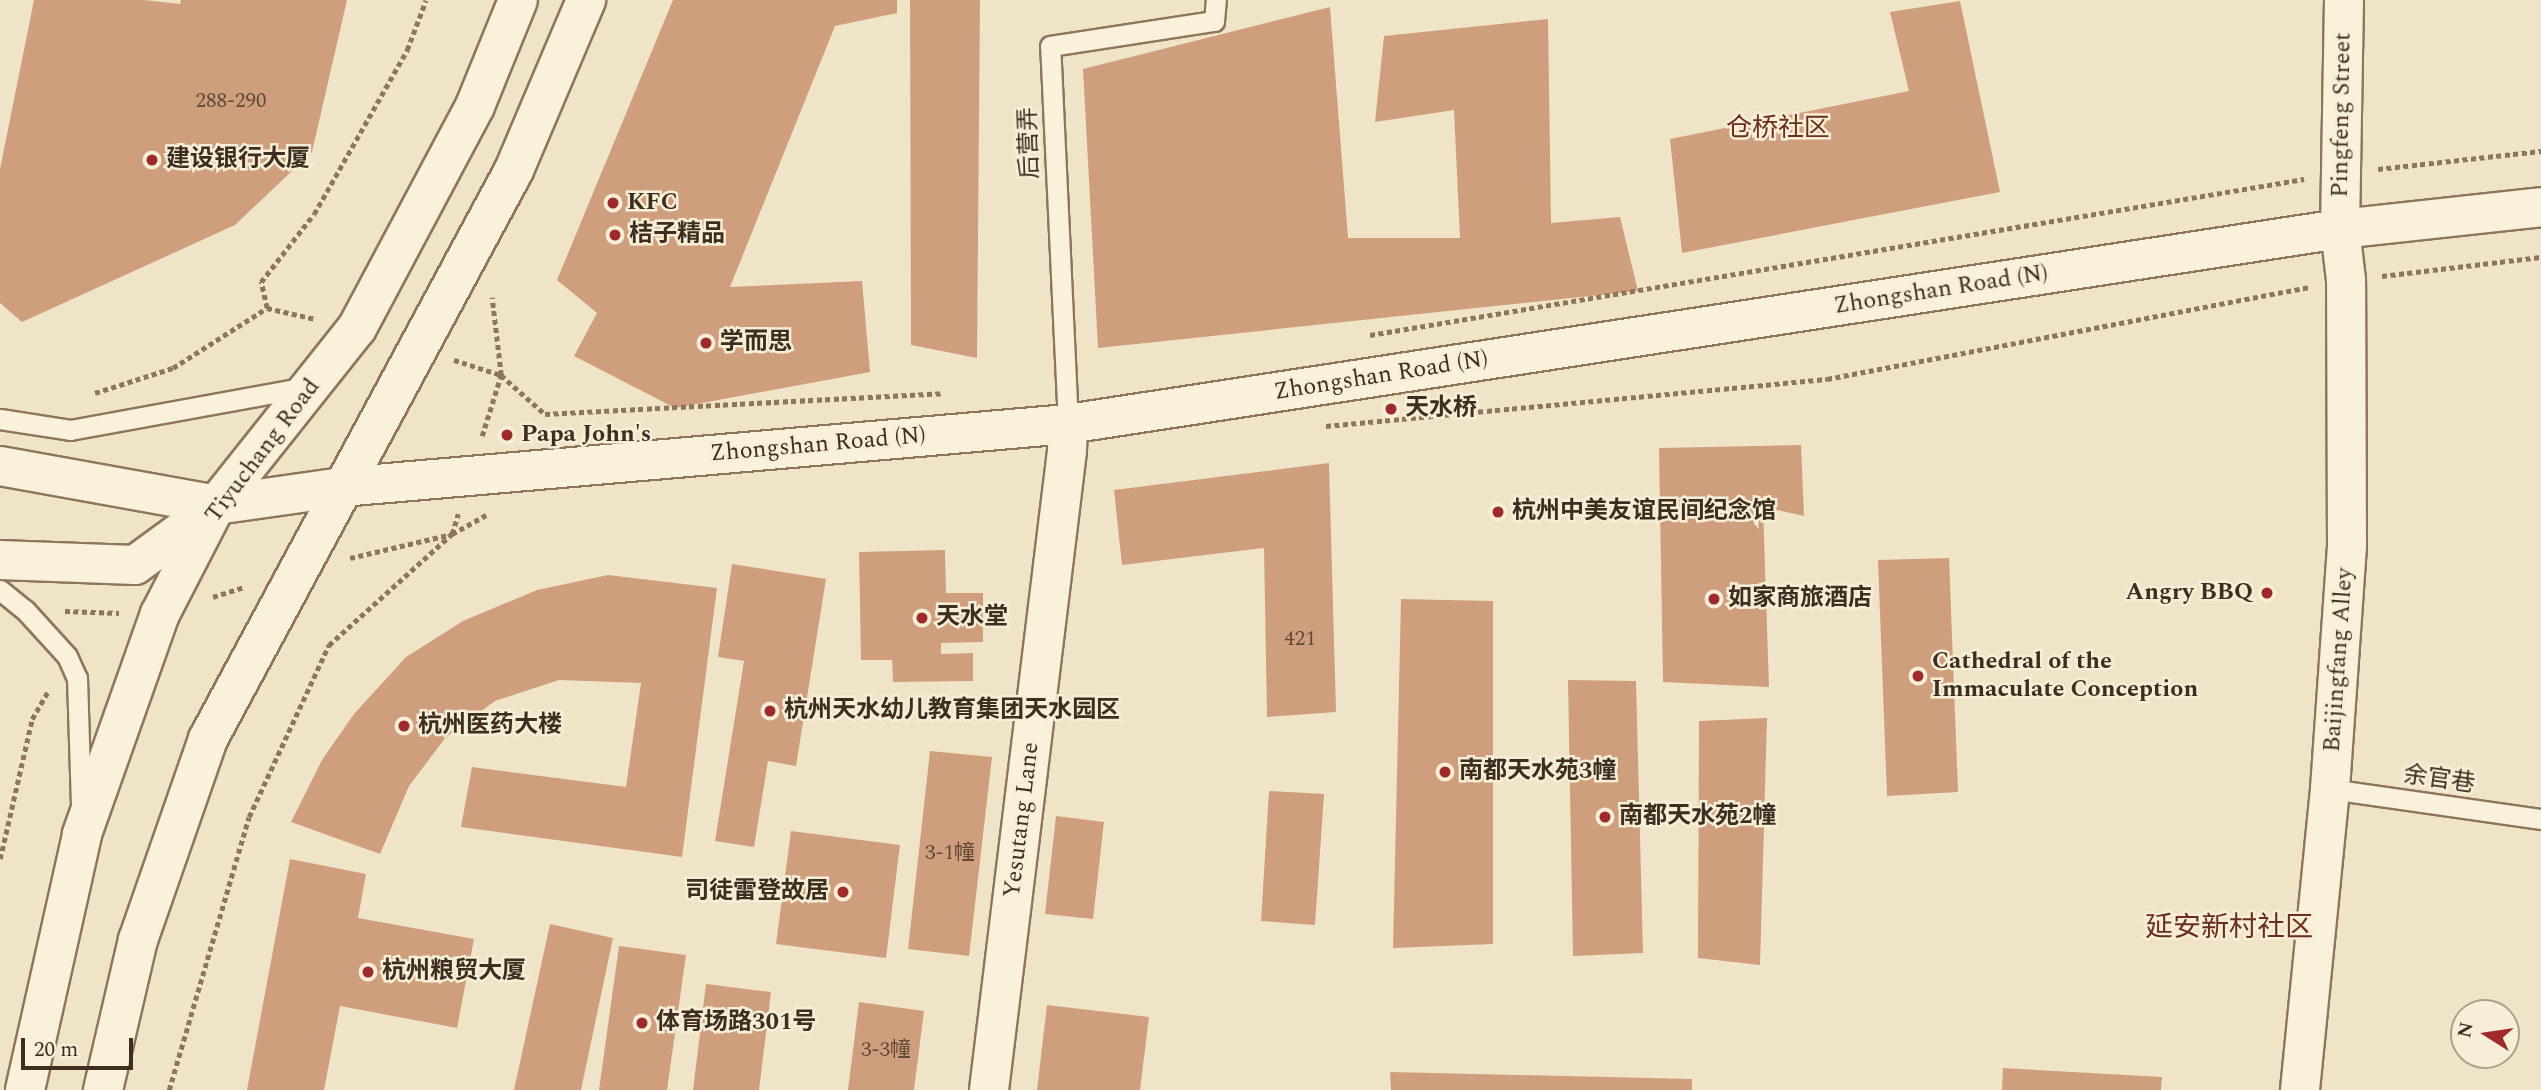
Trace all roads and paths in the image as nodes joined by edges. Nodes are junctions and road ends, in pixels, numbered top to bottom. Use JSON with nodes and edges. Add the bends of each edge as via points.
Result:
{"nodes":[{"id":1,"x":426,"y":0,"type":"edge"},
{"id":2,"x":518,"y":0,"type":"edge"},
{"id":3,"x":586,"y":0,"type":"edge"},
{"id":4,"x":1216,"y":0,"type":"edge"},
{"id":5,"x":2344,"y":0,"type":"edge"},
{"id":6,"x":2541,"y":151,"type":"edge"},
{"id":7,"x":2341,"y":173,"type":"junction"},
{"id":8,"x":2541,"y":207,"type":"edge"},
{"id":9,"x":2340,"y":229,"type":"junction"},
{"id":10,"x":494,"y":290,"type":"dead end"},
{"id":11,"x":267,"y":308,"type":"junction"},
{"id":12,"x":357,"y":328,"type":"junction"},
{"id":13,"x":1365,"y":336,"type":"dead end"},
{"id":14,"x":417,"y":348,"type":"junction"},
{"id":15,"x":501,"y":375,"type":"junction"},
{"id":16,"x":312,"y":386,"type":"junction"},
{"id":17,"x":953,"y":393,"type":"dead end"},
{"id":18,"x":86,"y":396,"type":"dead end"},
{"id":19,"x":0,"y":419,"type":"edge"},
{"id":20,"x":1068,"y":424,"type":"junction"},
{"id":21,"x":0,"y":466,"type":"edge"},
{"id":22,"x":470,"y":475,"type":"junction"},
{"id":23,"x":342,"y":487,"type":"junction"},
{"id":24,"x":216,"y":505,"type":"junction"},
{"id":25,"x":452,"y":534,"type":"junction"},
{"id":26,"x":0,"y":560,"type":"edge"},
{"id":27,"x":299,"y":570,"type":"junction"},
{"id":28,"x":0,"y":590,"type":"edge"},
{"id":29,"x":25,"y":610,"type":"junction"},
{"id":30,"x":160,"y":614,"type":"junction"},
{"id":31,"x":67,"y":656,"type":"junction"},
{"id":32,"x":2330,"y":789,"type":"junction"},
{"id":33,"x":2541,"y":820,"type":"edge"},
{"id":34,"x":82,"y":834,"type":"junction"},
{"id":35,"x":0,"y":859,"type":"edge"},
{"id":36,"x":25,"y":1090,"type":"edge"},
{"id":37,"x":103,"y":1090,"type":"edge"},
{"id":38,"x":169,"y":1090,"type":"edge"},
{"id":39,"x":989,"y":1090,"type":"edge"},
{"id":40,"x":2300,"y":1090,"type":"edge"}],
"edges":[{"from":1,"to":11,"type":"path","via":[[407,50],[320,203],[261,282]]},
{"from":2,"to":12,"type":"main road","name":"Tiyuchang Road","via":[[475,106]]},
{"from":3,"to":14,"type":"main road","via":[[514,170]]},
{"from":4,"to":20,"type":"lane","name":"后营弄","via":[[1214,21],[1050,46]]},
{"from":5,"to":7,"type":"main road","name":"Pingfeng Street"},
{"from":6,"to":7,"type":"path"},
{"from":7,"to":9,"type":"main road","name":"Pingfeng Street"},
{"from":7,"to":13,"type":"path"},
{"from":8,"to":9,"type":"main road","name":"Zhongshan Road (N)"},
{"from":9,"to":20,"type":"main road","name":"Zhongshan Road (N)"},
{"from":9,"to":32,"type":"main road","name":"Baijingfang Alley","via":[[2346,280],[2347,546]]},
{"from":10,"to":15,"type":"path","via":[[491,303]]},
{"from":11,"to":12,"type":"path"},
{"from":11,"to":18,"type":"path","via":[[173,368]]},
{"from":12,"to":16,"type":"main road","name":"Tiyuchang Road"},
{"from":14,"to":15,"type":"path"},
{"from":14,"to":23,"type":"main road"},
{"from":15,"to":17,"type":"path","via":[[545,414]]},
{"from":15,"to":22,"type":"path"},
{"from":16,"to":19,"type":"lane","via":[[70,430]]},
{"from":16,"to":24,"type":"main road","name":"Tiyuchang Road"},
{"from":20,"to":22,"type":"main road","name":"Zhongshan Road (N)"},
{"from":20,"to":39,"type":"main road","name":"Yesutang Lane"},
{"from":21,"to":24,"type":"main road","name":"Zhongshan Road (N)"},
{"from":22,"to":23,"type":"main road","name":"Zhongshan Road (N)"},
{"from":22,"to":25,"type":"path"},
{"from":23,"to":24,"type":"main road","name":"Zhongshan Road (N)"},
{"from":23,"to":27,"type":"main road"},
{"from":24,"to":26,"type":"main road","name":"Zhongshan Road (N)","via":[[135,565]]},
{"from":24,"to":30,"type":"main road","name":"Tiyuchang Road"},
{"from":25,"to":27,"type":"path"},
{"from":25,"to":38,"type":"path","via":[[329,645],[249,817]]},
{"from":27,"to":30,"type":"path"},
{"from":27,"to":37,"type":"main road","via":[[208,739],[138,940]]},
{"from":28,"to":29,"type":"lane"},
{"from":29,"to":30,"type":"path"},
{"from":29,"to":31,"type":"lane"},
{"from":30,"to":34,"type":"main road","name":"Tiyuchang Road"},
{"from":31,"to":34,"type":"lane","via":[[77,678]]},
{"from":31,"to":35,"type":"path","via":[[32,719]]},
{"from":32,"to":33,"type":"lane","name":"余官巷"},
{"from":32,"to":40,"type":"main road","name":"Baijingfang Alley"},
{"from":34,"to":36,"type":"main road","name":"Tiyuchang Road"}]}
